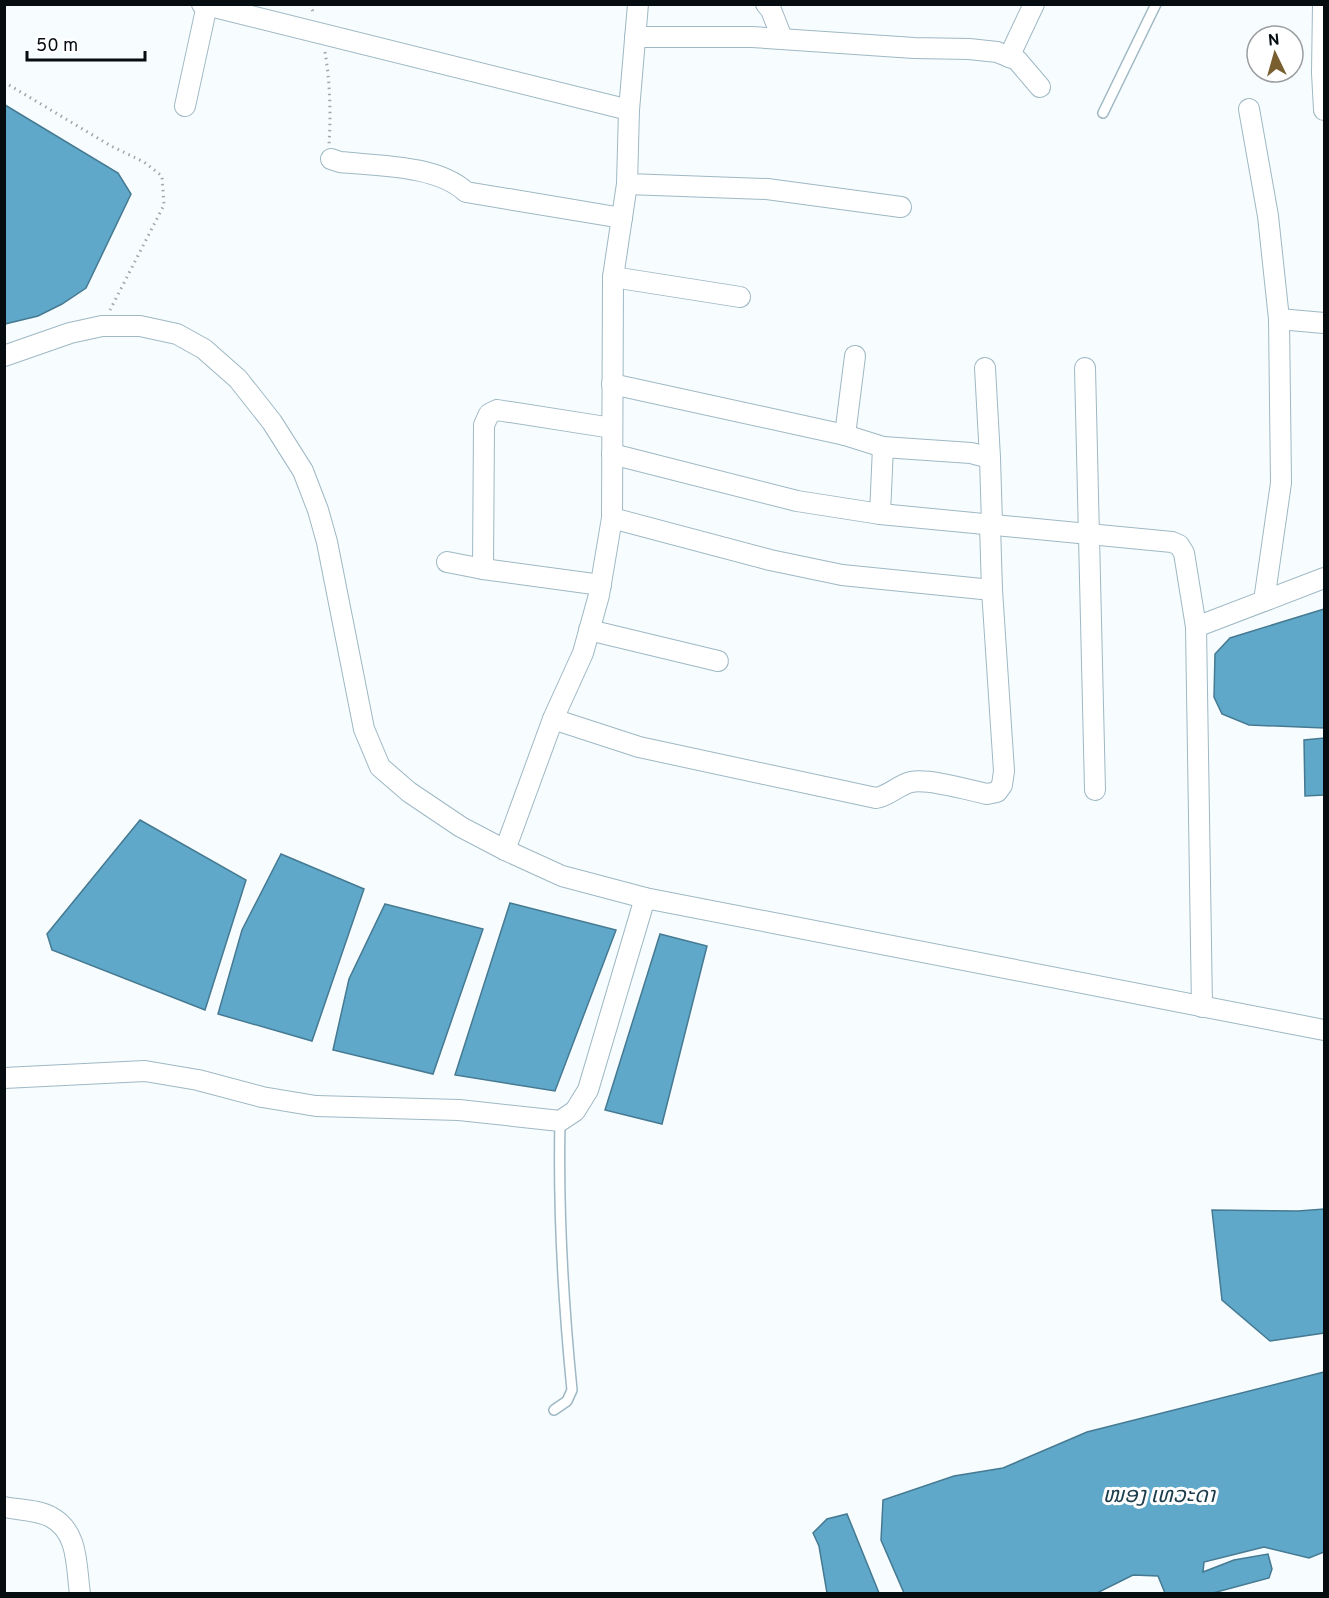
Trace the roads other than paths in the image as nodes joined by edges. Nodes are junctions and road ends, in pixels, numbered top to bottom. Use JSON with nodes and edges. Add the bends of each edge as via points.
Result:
{"nodes":[{"id":1,"x":638,"y":4,"type":"edge"},
{"id":2,"x":766,"y":4,"type":"edge"},
{"id":3,"x":1034,"y":4,"type":"edge"},
{"id":4,"x":1156,"y":4,"type":"edge"},
{"id":5,"x":1323,"y":4,"type":"edge"},
{"id":6,"x":205,"y":5,"type":"edge"},
{"id":7,"x":635,"y":37,"type":"junction"},
{"id":8,"x":782,"y":38,"type":"junction"},
{"id":9,"x":1008,"y":57,"type":"junction"},
{"id":10,"x":1040,"y":87,"type":"dead end"},
{"id":11,"x":185,"y":106,"type":"dead end"},
{"id":12,"x":1249,"y":109,"type":"dead end"},
{"id":13,"x":629,"y":110,"type":"junction"},
{"id":14,"x":1324,"y":110,"type":"edge"},
{"id":15,"x":1103,"y":113,"type":"dead end"},
{"id":16,"x":331,"y":159,"type":"road end"},
{"id":17,"x":627,"y":184,"type":"junction"},
{"id":18,"x":901,"y":207,"type":"dead end"},
{"id":19,"x":622,"y":218,"type":"junction"},
{"id":20,"x":613,"y":277,"type":"junction"},
{"id":21,"x":740,"y":297,"type":"dead end"},
{"id":22,"x":1279,"y":319,"type":"junction"},
{"id":23,"x":1324,"y":323,"type":"edge"},
{"id":24,"x":4,"y":356,"type":"edge"},
{"id":25,"x":855,"y":356,"type":"dead end"},
{"id":26,"x":985,"y":368,"type":"dead end"},
{"id":27,"x":1085,"y":368,"type":"dead end"},
{"id":28,"x":612,"y":384,"type":"junction"},
{"id":29,"x":612,"y":428,"type":"junction"},
{"id":30,"x":845,"y":435,"type":"junction"},
{"id":31,"x":884,"y":447,"type":"junction"},
{"id":32,"x":612,"y":454,"type":"junction"},
{"id":33,"x":990,"y":458,"type":"junction"},
{"id":34,"x":880,"y":514,"type":"junction"},
{"id":35,"x":612,"y":518,"type":"junction"},
{"id":36,"x":991,"y":525,"type":"junction"},
{"id":37,"x":1089,"y":534,"type":"junction"},
{"id":38,"x":447,"y":562,"type":"dead end"},
{"id":39,"x":483,"y":569,"type":"junction"},
{"id":40,"x":1324,"y":578,"type":"edge"},
{"id":41,"x":601,"y":585,"type":"junction"},
{"id":42,"x":992,"y":590,"type":"junction"},
{"id":43,"x":1264,"y":601,"type":"junction"},
{"id":44,"x":1196,"y":627,"type":"junction"},
{"id":45,"x":589,"y":630,"type":"junction"},
{"id":46,"x":718,"y":661,"type":"dead end"},
{"id":47,"x":553,"y":718,"type":"junction"},
{"id":48,"x":1095,"y":790,"type":"dead end"},
{"id":49,"x":505,"y":850,"type":"junction"},
{"id":50,"x":645,"y":898,"type":"junction"},
{"id":51,"x":1202,"y":1007,"type":"junction"},
{"id":52,"x":1324,"y":1030,"type":"edge"},
{"id":53,"x":4,"y":1078,"type":"edge"},
{"id":54,"x":560,"y":1121,"type":"junction"},
{"id":55,"x":554,"y":1410,"type":"dead end"},
{"id":56,"x":4,"y":1507,"type":"edge"},
{"id":57,"x":80,"y":1593,"type":"edge"}],
"edges":[{"from":1,"to":7,"type":"street"},
{"from":2,"to":8,"type":"street"},
{"from":3,"to":9,"type":"street"},
{"from":4,"to":15,"type":"lane"},
{"from":5,"to":14,"type":"street"},
{"from":6,"to":11,"type":"street"},
{"from":6,"to":13,"type":"street"},
{"from":7,"to":8,"type":"street"},
{"from":7,"to":13,"type":"street"},
{"from":8,"to":9,"type":"street","via":[[969,49]]},
{"from":9,"to":10,"type":"street","via":[[1017,60]]},
{"from":12,"to":22,"type":"street","via":[[1268,216]]},
{"from":13,"to":17,"type":"street"},
{"from":16,"to":19,"type":"street","via":[[417,171],[456,183],[466,192]]},
{"from":17,"to":18,"type":"street","via":[[767,189]]},
{"from":17,"to":19,"type":"street"},
{"from":19,"to":20,"type":"street"},
{"from":20,"to":21,"type":"street"},
{"from":20,"to":28,"type":"street"},
{"from":22,"to":23,"type":"street"},
{"from":22,"to":43,"type":"street","via":[[1281,483]]},
{"from":24,"to":49,"type":"street","via":[[70,333],[102,326],[140,326],[177,334],[204,349],[238,379],[303,471],[318,510],[364,729],[380,767],[461,827]]},
{"from":25,"to":30,"type":"street"},
{"from":26,"to":33,"type":"street"},
{"from":27,"to":37,"type":"street"},
{"from":28,"to":29,"type":"street"},
{"from":28,"to":30,"type":"street"},
{"from":29,"to":32,"type":"street"},
{"from":29,"to":39,"type":"street","via":[[497,410],[489,414],[484,425]]},
{"from":30,"to":31,"type":"street"},
{"from":31,"to":33,"type":"street","via":[[971,453]]},
{"from":31,"to":34,"type":"street"},
{"from":32,"to":34,"type":"street","via":[[797,501]]},
{"from":32,"to":35,"type":"street"},
{"from":33,"to":36,"type":"street"},
{"from":34,"to":36,"type":"street"},
{"from":35,"to":41,"type":"street"},
{"from":35,"to":42,"type":"street","via":[[842,575]]},
{"from":36,"to":37,"type":"street"},
{"from":36,"to":42,"type":"street"},
{"from":37,"to":44,"type":"street","via":[[1179,545],[1184,554]]},
{"from":37,"to":48,"type":"street"},
{"from":38,"to":39,"type":"street"},
{"from":39,"to":41,"type":"street"},
{"from":40,"to":43,"type":"street"},
{"from":41,"to":45,"type":"street"},
{"from":42,"to":47,"type":"street","via":[[1004,771],[997,792],[987,794],[921,781],[876,798],[639,747]]},
{"from":43,"to":44,"type":"street"},
{"from":44,"to":51,"type":"street"},
{"from":45,"to":46,"type":"street"},
{"from":45,"to":47,"type":"street","via":[[583,653]]},
{"from":47,"to":49,"type":"street"},
{"from":49,"to":50,"type":"street","via":[[562,876]]},
{"from":50,"to":51,"type":"street"},
{"from":50,"to":54,"type":"street","via":[[588,1090],[575,1111]]},
{"from":51,"to":52,"type":"street"},
{"from":53,"to":54,"type":"street","via":[[145,1071],[316,1106],[459,1110]]},
{"from":54,"to":55,"type":"lane","via":[[561,1236],[572,1390],[567,1401]]},
{"from":56,"to":57,"type":"street","via":[[50,1516],[65,1527],[73,1540]]}]}
